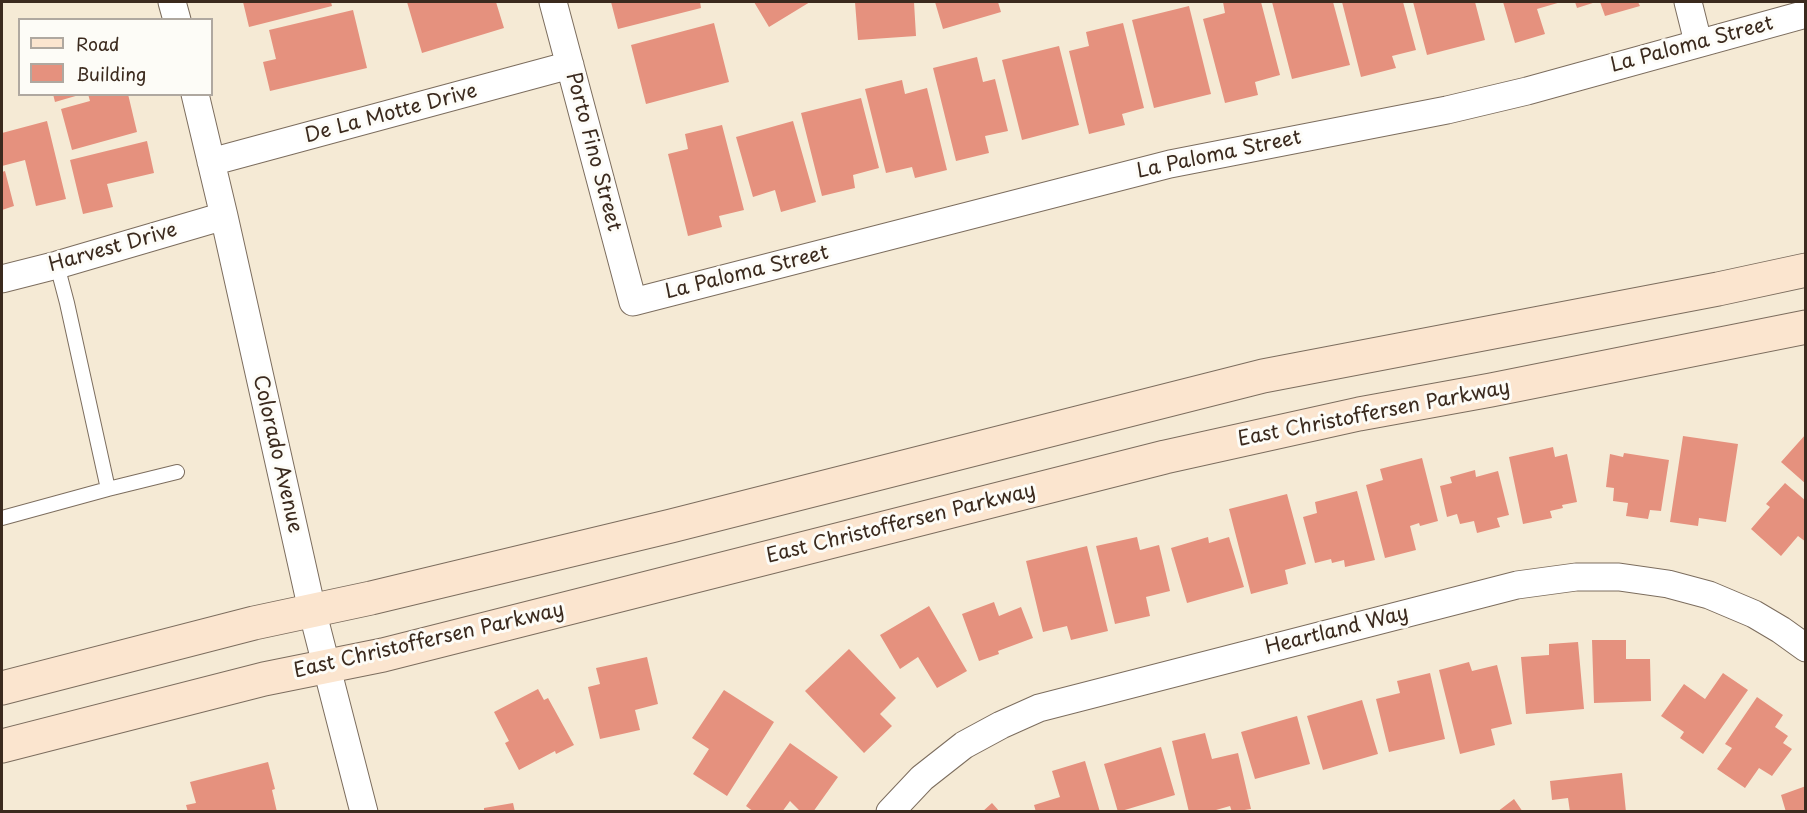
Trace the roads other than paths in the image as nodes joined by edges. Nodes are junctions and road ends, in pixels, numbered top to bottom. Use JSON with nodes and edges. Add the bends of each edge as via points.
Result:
{"nodes":[{"id":1,"x":172,"y":2,"type":"edge"},
{"id":2,"x":553,"y":2,"type":"edge"},
{"id":3,"x":1688,"y":2,"type":"edge"},
{"id":4,"x":1806,"y":14,"type":"edge"},
{"id":5,"x":176,"y":18,"type":"edge"},
{"id":6,"x":1698,"y":42,"type":"junction"},
{"id":7,"x":570,"y":65,"type":"junction"},
{"id":8,"x":195,"y":96,"type":"edge"},
{"id":9,"x":211,"y":162,"type":"junction"},
{"id":10,"x":224,"y":216,"type":"junction"},
{"id":11,"x":57,"y":265,"type":"junction"},
{"id":12,"x":1806,"y":270,"type":"edge"},
{"id":13,"x":2,"y":279,"type":"edge"},
{"id":14,"x":633,"y":302,"type":"joint"},
{"id":15,"x":1806,"y":327,"type":"edge"},
{"id":16,"x":177,"y":472,"type":"dead end"},
{"id":17,"x":108,"y":489,"type":"junction"},
{"id":18,"x":2,"y":518,"type":"edge"},
{"id":19,"x":312,"y":610,"type":"junction"},
{"id":20,"x":1806,"y":648,"type":"edge"},
{"id":21,"x":325,"y":667,"type":"junction"},
{"id":22,"x":2,"y":688,"type":"edge"},
{"id":23,"x":2,"y":746,"type":"edge"},
{"id":24,"x":364,"y":812,"type":"edge"},
{"id":25,"x":890,"y":812,"type":"edge"}],
"edges":[{"from":1,"to":5,"type":"street"},
{"from":2,"to":7,"type":"street","name":"Porto Fino Street"},
{"from":3,"to":6,"type":"street"},
{"from":4,"to":6,"type":"street","name":"La Paloma Street"},
{"from":6,"to":14,"type":"street","name":"La Paloma Street","via":[[1527,91],[1170,164]]},
{"from":7,"to":9,"type":"street","name":"De La Motte Drive"},
{"from":7,"to":14,"type":"street","name":"Porto Fino Street"},
{"from":8,"to":9,"type":"street","name":"Colorado Avenue"},
{"from":9,"to":10,"type":"street","name":"Colorado Avenue"},
{"from":10,"to":11,"type":"street","name":"Harvest Drive"},
{"from":10,"to":19,"type":"street","name":"Colorado Avenue"},
{"from":11,"to":13,"type":"street","name":"Harvest Drive"},
{"from":11,"to":17,"type":"lane"},
{"from":12,"to":19,"type":"street","via":[[1263,376],[648,532]]},
{"from":15,"to":21,"type":"street","name":"East Christoffersen Parkway","via":[[1359,414],[1176,454]]},
{"from":16,"to":17,"type":"lane"},
{"from":17,"to":18,"type":"lane"},
{"from":19,"to":21,"type":"street","name":"Colorado Avenue"},
{"from":19,"to":22,"type":"street"},
{"from":20,"to":25,"type":"street","name":"Heartland Way","via":[[1754,614],[1709,595],[1668,584],[1619,577],[1576,577],[1517,585],[1039,708],[964,746],[922,778]]},
{"from":21,"to":23,"type":"street","name":"East Christoffersen Parkway"},
{"from":21,"to":24,"type":"street","name":"Colorado Avenue"}]}
